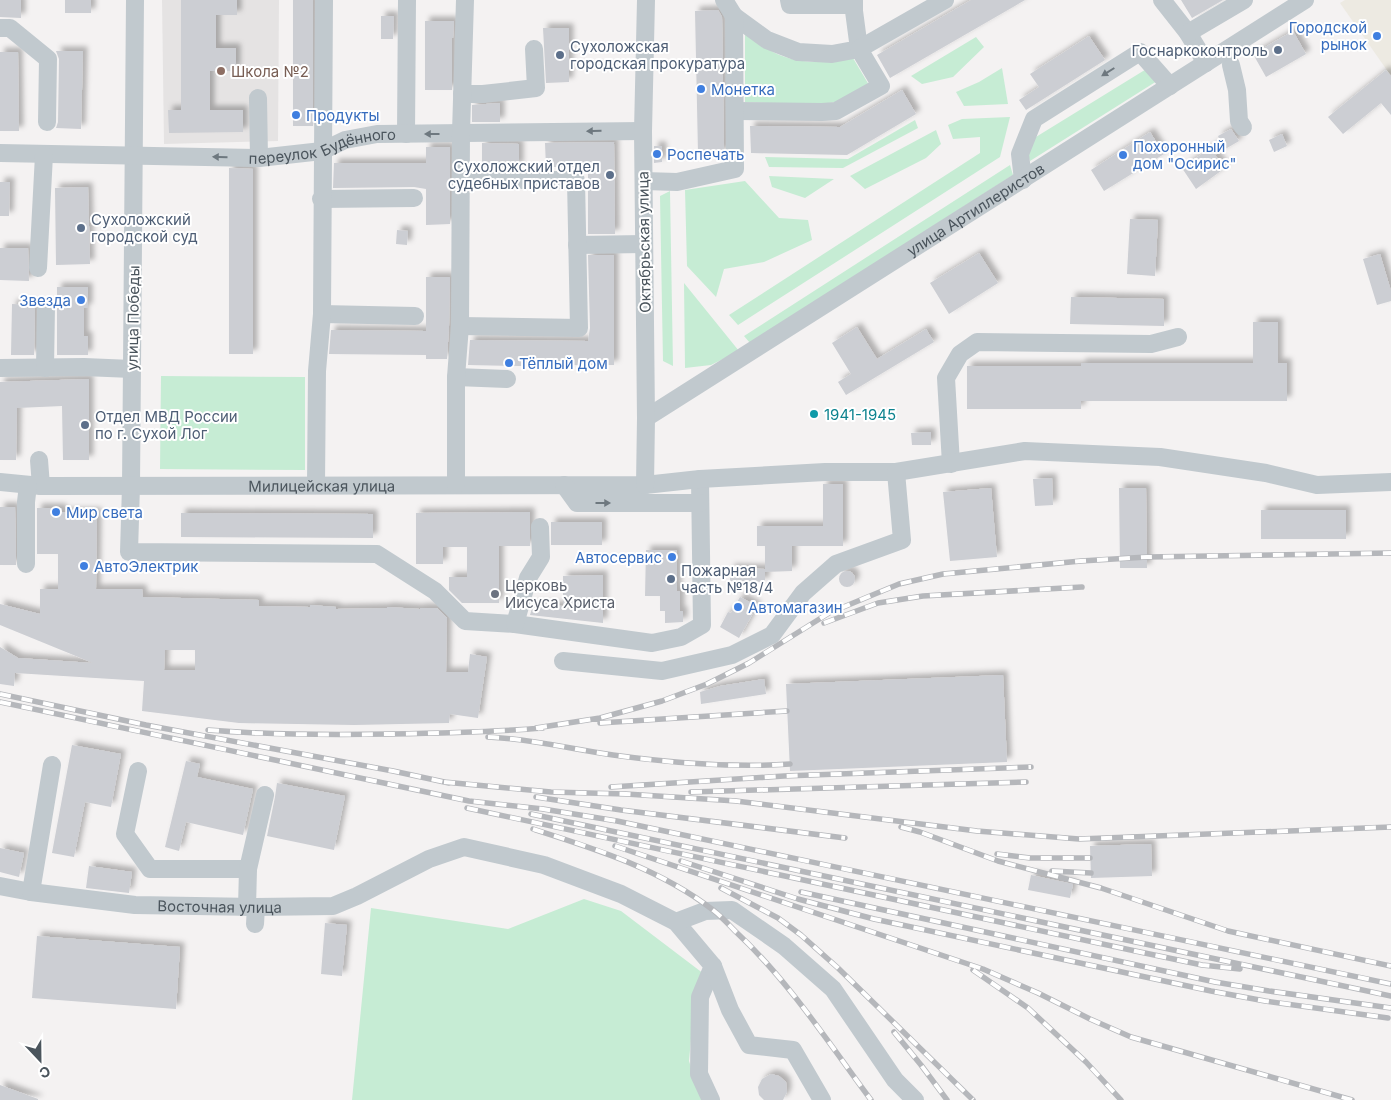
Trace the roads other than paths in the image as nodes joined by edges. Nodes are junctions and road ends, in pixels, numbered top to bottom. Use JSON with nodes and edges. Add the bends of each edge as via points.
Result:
{"nodes":[{"id":1,"x":135,"y":0,"type":"edge"},
{"id":2,"x":324,"y":0,"type":"edge"},
{"id":3,"x":407,"y":0,"type":"edge"},
{"id":4,"x":465,"y":0,"type":"edge"},
{"id":5,"x":646,"y":0,"type":"edge"},
{"id":6,"x":724,"y":0,"type":"edge"},
{"id":7,"x":789,"y":0,"type":"edge"},
{"id":8,"x":945,"y":0,"type":"edge"},
{"id":9,"x":1244,"y":0,"type":"edge"},
{"id":10,"x":1305,"y":0,"type":"edge"},
{"id":11,"x":1163,"y":1,"type":"edge"},
{"id":12,"x":854,"y":3,"type":"edge"},
{"id":13,"x":734,"y":16,"type":"junction"},
{"id":14,"x":0,"y":28,"type":"edge"},
{"id":15,"x":1188,"y":33,"type":"junction"},
{"id":16,"x":534,"y":48,"type":"dead end"},
{"id":17,"x":858,"y":49,"type":"junction"},
{"id":18,"x":1206,"y":63,"type":"junction"},
{"id":19,"x":1231,"y":63,"type":"junction"},
{"id":20,"x":1170,"y":86,"type":"junction"},
{"id":21,"x":462,"y":94,"type":"junction"},
{"id":22,"x":258,"y":98,"type":"dead end"},
{"id":23,"x":736,"y":111,"type":"junction"},
{"id":24,"x":46,"y":122,"type":"dead end"},
{"id":25,"x":1243,"y":128,"type":"dead end"},
{"id":26,"x":643,"y":131,"type":"junction"},
{"id":27,"x":461,"y":133,"type":"junction"},
{"id":28,"x":406,"y":134,"type":"junction"},
{"id":29,"x":322,"y":151,"type":"junction"},
{"id":30,"x":0,"y":153,"type":"edge"},
{"id":31,"x":44,"y":155,"type":"junction"},
{"id":32,"x":134,"y":156,"type":"junction"},
{"id":33,"x":259,"y":158,"type":"junction"},
{"id":34,"x":462,"y":180,"type":"junction"},
{"id":35,"x":1023,"y":180,"type":"junction"},
{"id":36,"x":644,"y":181,"type":"junction"},
{"id":37,"x":414,"y":198,"type":"dead end"},
{"id":38,"x":321,"y":199,"type":"junction"},
{"id":39,"x":644,"y":244,"type":"junction"},
{"id":40,"x":577,"y":245,"type":"junction"},
{"id":41,"x":38,"y":268,"type":"dead end"},
{"id":42,"x":46,"y":306,"type":"dead end"},
{"id":43,"x":322,"y":314,"type":"junction"},
{"id":44,"x":415,"y":316,"type":"dead end"},
{"id":45,"x":460,"y":326,"type":"junction"},
{"id":46,"x":1178,"y":337,"type":"dead end"},
{"id":47,"x":0,"y":368,"type":"edge"},
{"id":48,"x":46,"y":368,"type":"junction"},
{"id":49,"x":132,"y":369,"type":"junction"},
{"id":50,"x":456,"y":377,"type":"junction"},
{"id":51,"x":507,"y":379,"type":"dead end"},
{"id":52,"x":646,"y":418,"type":"junction"},
{"id":53,"x":39,"y":460,"type":"dead end"},
{"id":54,"x":951,"y":464,"type":"junction"},
{"id":55,"x":896,"y":472,"type":"junction"},
{"id":56,"x":700,"y":479,"type":"junction"},
{"id":57,"x":0,"y":482,"type":"edge"},
{"id":58,"x":1391,"y":482,"type":"edge"},
{"id":59,"x":316,"y":484,"type":"junction"},
{"id":60,"x":456,"y":485,"type":"junction"},
{"id":61,"x":564,"y":485,"type":"junction"},
{"id":62,"x":645,"y":485,"type":"junction"},
{"id":63,"x":35,"y":486,"type":"junction"},
{"id":64,"x":131,"y":486,"type":"junction"},
{"id":65,"x":700,"y":503,"type":"junction"},
{"id":66,"x":540,"y":527,"type":"dead end"},
{"id":67,"x":26,"y":564,"type":"dead end"},
{"id":68,"x":515,"y":624,"type":"junction"},
{"id":69,"x":563,"y":661,"type":"dead end"},
{"id":70,"x":52,"y":766,"type":"dead end"},
{"id":71,"x":138,"y":771,"type":"dead end"},
{"id":72,"x":265,"y":796,"type":"dead end"},
{"id":73,"x":248,"y":868,"type":"junction"},
{"id":74,"x":0,"y":886,"type":"edge"},
{"id":75,"x":31,"y":892,"type":"junction"},
{"id":76,"x":252,"y":913,"type":"junction"},
{"id":77,"x":676,"y":922,"type":"junction"},
{"id":78,"x":713,"y":966,"type":"junction"},
{"id":79,"x":711,"y":1100,"type":"edge"},
{"id":80,"x":822,"y":1100,"type":"edge"},
{"id":81,"x":915,"y":1100,"type":"edge"}],
"edges":[{"from":1,"to":32,"type":"street","name":"улица Победы"},
{"from":2,"to":29,"type":"street"},
{"from":3,"to":28,"type":"street"},
{"from":4,"to":21,"type":"street"},
{"from":5,"to":26,"type":"street","name":"Октябрьская улица"},
{"from":6,"to":13,"type":"street"},
{"from":7,"to":12,"type":"street","via":[[790,5]]},
{"from":8,"to":17,"type":"street"},
{"from":9,"to":15,"type":"street"},
{"from":10,"to":19,"type":"street","name":"улица Артиллеристов"},
{"from":11,"to":15,"type":"street"},
{"from":12,"to":17,"type":"street"},
{"from":13,"to":17,"type":"street","via":[[767,40],[798,52],[832,54]]},
{"from":13,"to":23,"type":"street"},
{"from":14,"to":24,"type":"street","via":[[10,28],[48,59]]},
{"from":15,"to":18,"type":"street"},
{"from":16,"to":21,"type":"street","via":[[536,88]]},
{"from":17,"to":23,"type":"street","via":[[881,86],[836,110]]},
{"from":18,"to":19,"type":"street","name":"улица Артиллеристов"},
{"from":18,"to":20,"type":"street","name":"улица Артиллеристов"},
{"from":19,"to":25,"type":"street","via":[[1239,121]]},
{"from":20,"to":35,"type":"street","name":"улица Артиллеристов"},
{"from":20,"to":35,"type":"street","one_way":true,"via":[[1140,52],[1034,119],[1020,154]]},
{"from":21,"to":27,"type":"street"},
{"from":22,"to":33,"type":"street"},
{"from":23,"to":36,"type":"street","via":[[735,170],[677,182]]},
{"from":26,"to":27,"type":"street","name":"переулок Будённого","one_way":true},
{"from":26,"to":36,"type":"street","name":"Октябрьская улица"},
{"from":27,"to":28,"type":"street","name":"переулок Будённого","one_way":true},
{"from":27,"to":34,"type":"street"},
{"from":28,"to":29,"type":"street","name":"переулок Будённого","via":[[376,134],[345,140]]},
{"from":29,"to":33,"type":"street","name":"переулок Будённого"},
{"from":29,"to":38,"type":"street"},
{"from":30,"to":31,"type":"street","name":"переулок Будённого"},
{"from":31,"to":32,"type":"street","name":"переулок Будённого"},
{"from":31,"to":41,"type":"street"},
{"from":33,"to":32,"type":"street","name":"переулок Будённого","one_way":true},
{"from":32,"to":49,"type":"street","name":"улица Победы"},
{"from":34,"to":40,"type":"street","via":[[576,180]]},
{"from":34,"to":45,"type":"street"},
{"from":35,"to":52,"type":"street","name":"улица Артиллеристов"},
{"from":36,"to":39,"type":"street","name":"Октябрьская улица"},
{"from":37,"to":38,"type":"street"},
{"from":38,"to":43,"type":"street"},
{"from":39,"to":40,"type":"street"},
{"from":39,"to":52,"type":"street","name":"Октябрьская улица"},
{"from":40,"to":45,"type":"street","via":[[578,328]]},
{"from":42,"to":48,"type":"street"},
{"from":43,"to":44,"type":"street"},
{"from":43,"to":59,"type":"street","via":[[317,371]]},
{"from":45,"to":50,"type":"street"},
{"from":46,"to":54,"type":"street","via":[[1151,344],[977,342],[960,354],[946,378]]},
{"from":47,"to":48,"type":"street"},
{"from":48,"to":49,"type":"street"},
{"from":49,"to":64,"type":"street","name":"улица Победы"},
{"from":50,"to":51,"type":"street"},
{"from":50,"to":60,"type":"street"},
{"from":52,"to":62,"type":"street","name":"Октябрьская улица"},
{"from":53,"to":63,"type":"street"},
{"from":54,"to":55,"type":"street","name":"Милицейская улица"},
{"from":54,"to":58,"type":"street","name":"Милицейская улица","via":[[1034,451],[1160,457],[1266,473],[1316,485]]},
{"from":55,"to":56,"type":"street","name":"Милицейская улица","via":[[825,472]]},
{"from":55,"to":69,"type":"street","via":[[902,540],[836,564],[803,592],[772,635],[732,655],[662,671]]},
{"from":56,"to":62,"type":"street","name":"Милицейская улица"},
{"from":56,"to":65,"type":"street"},
{"from":57,"to":63,"type":"street","name":"Милицейская улица"},
{"from":59,"to":60,"type":"street","name":"Милицейская улица"},
{"from":59,"to":64,"type":"street","name":"Милицейская улица"},
{"from":60,"to":61,"type":"street","name":"Милицейская улица"},
{"from":61,"to":62,"type":"street","name":"Милицейская улица"},
{"from":61,"to":65,"type":"street","one_way":true,"via":[[577,504]]},
{"from":63,"to":64,"type":"street","name":"Милицейская улица"},
{"from":63,"to":67,"type":"street","via":[[26,502]]},
{"from":64,"to":68,"type":"street","name":"улица Победы","via":[[128,552],[377,554],[435,591],[465,621]]},
{"from":65,"to":68,"type":"street","via":[[702,625],[682,637]]},
{"from":66,"to":68,"type":"street","via":[[541,557],[528,578]]},
{"from":70,"to":75,"type":"street"},
{"from":71,"to":73,"type":"street","via":[[125,834],[150,869]]},
{"from":72,"to":73,"type":"street"},
{"from":73,"to":76,"type":"street"},
{"from":74,"to":75,"type":"street","name":"Восточная улица"},
{"from":75,"to":76,"type":"street","name":"Восточная улица","via":[[135,905]]},
{"from":76,"to":77,"type":"street","name":"Восточная улица","via":[[333,906],[429,859],[464,847],[544,865],[621,894]]},
{"from":77,"to":78,"type":"street"},
{"from":77,"to":81,"type":"street","via":[[705,910],[732,910],[784,946],[833,989],[895,1080]]},
{"from":78,"to":79,"type":"street","via":[[700,997],[699,1074]]},
{"from":78,"to":80,"type":"street","via":[[730,1010],[749,1045],[793,1050]]}]}
